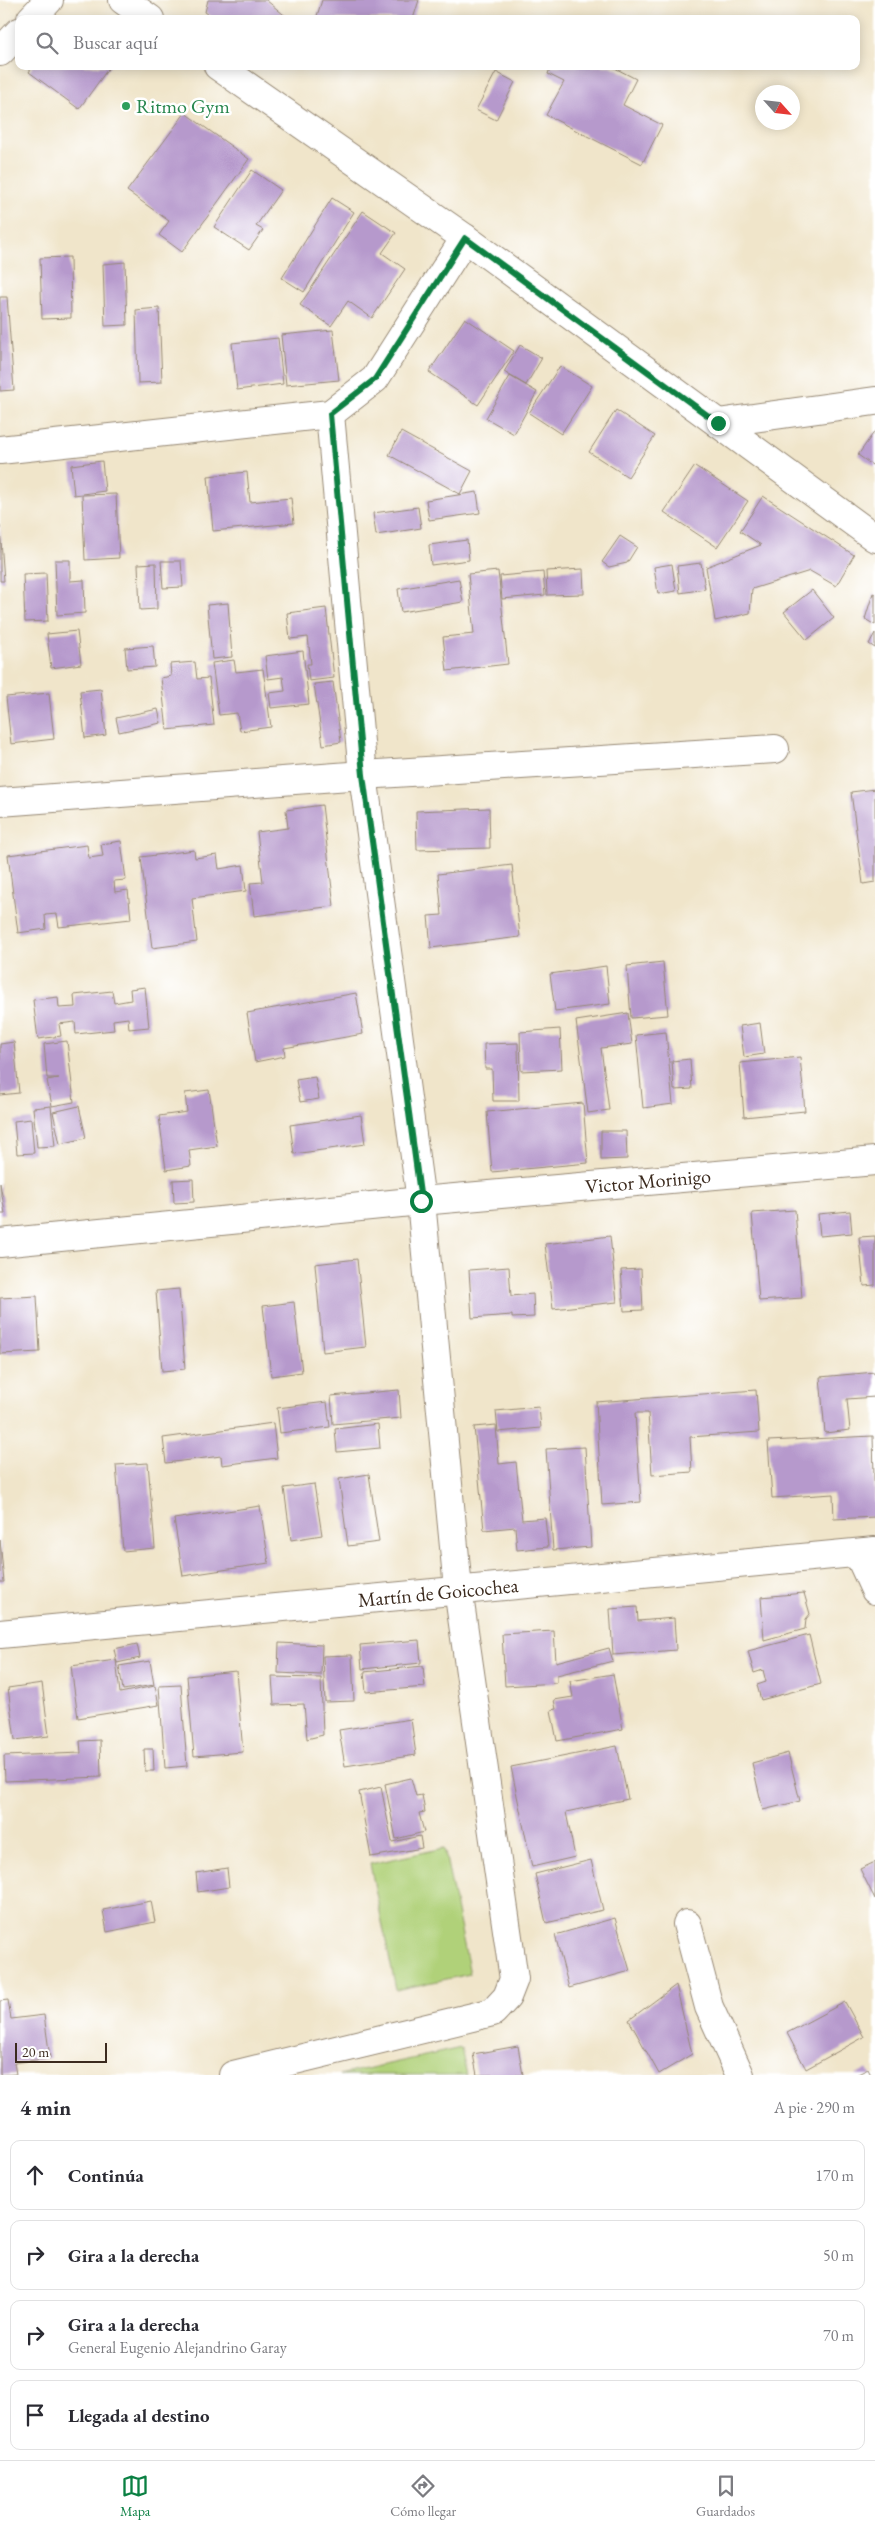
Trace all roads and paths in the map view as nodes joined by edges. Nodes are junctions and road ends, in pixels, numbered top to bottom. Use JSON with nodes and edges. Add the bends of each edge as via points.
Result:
{"nodes":[{"id":1,"x":49,"y":0,"type":"edge"},
{"id":2,"x":124,"y":0,"type":"edge"},
{"id":3,"x":35,"y":15,"type":"edge"},
{"id":4,"x":145,"y":15,"type":"edge"},
{"id":5,"x":15,"y":36,"type":"edge"},
{"id":6,"x":0,"y":52,"type":"edge"},
{"id":7,"x":224,"y":70,"type":"edge"},
{"id":8,"x":465,"y":238,"type":"junction"},
{"id":9,"x":875,"y":401,"type":"edge"},
{"id":10,"x":330,"y":414,"type":"junction"},
{"id":11,"x":718,"y":423,"type":"junction"},
{"id":12,"x":0,"y":450,"type":"edge"},
{"id":13,"x":875,"y":538,"type":"edge"},
{"id":14,"x":775,"y":749,"type":"dead end"},
{"id":15,"x":363,"y":775,"type":"junction"},
{"id":16,"x":0,"y":802,"type":"edge"},
{"id":17,"x":875,"y":1161,"type":"edge"},
{"id":18,"x":421,"y":1201,"type":"junction"},
{"id":19,"x":0,"y":1243,"type":"edge"},
{"id":20,"x":867,"y":1552,"type":"edge"},
{"id":21,"x":458,"y":1589,"type":"junction"},
{"id":22,"x":875,"y":1590,"type":"edge"},
{"id":23,"x":0,"y":1634,"type":"edge"},
{"id":24,"x":687,"y":1924,"type":"dead end"},
{"id":25,"x":233,"y":2075,"type":"edge"},
{"id":26,"x":740,"y":2075,"type":"edge"}],
"edges":[{"from":1,"to":3,"type":"street"},
{"from":2,"to":4,"type":"street"},
{"from":5,"to":6,"type":"street"},
{"from":7,"to":8,"type":"street"},
{"from":8,"to":10,"type":"street","via":[[375,379]]},
{"from":8,"to":11,"type":"street"},
{"from":9,"to":11,"type":"street"},
{"from":10,"to":12,"type":"street"},
{"from":10,"to":15,"type":"street"},
{"from":11,"to":13,"type":"street"},
{"from":14,"to":15,"type":"street"},
{"from":15,"to":16,"type":"street"},
{"from":15,"to":18,"type":"street"},
{"from":17,"to":18,"type":"street","name":"Victor Morinigo"},
{"from":18,"to":19,"type":"street","name":"Victor Morinigo"},
{"from":18,"to":21,"type":"street"},
{"from":20,"to":21,"type":"street","name":"Martín de Goicochea"},
{"from":20,"to":22,"type":"street"},
{"from":21,"to":23,"type":"street","name":"Martín de Goicochea"},
{"from":21,"to":25,"type":"street","via":[[514,1978],[507,1997],[493,2012]]},
{"from":24,"to":26,"type":"street","via":[[709,2007]]}]}
